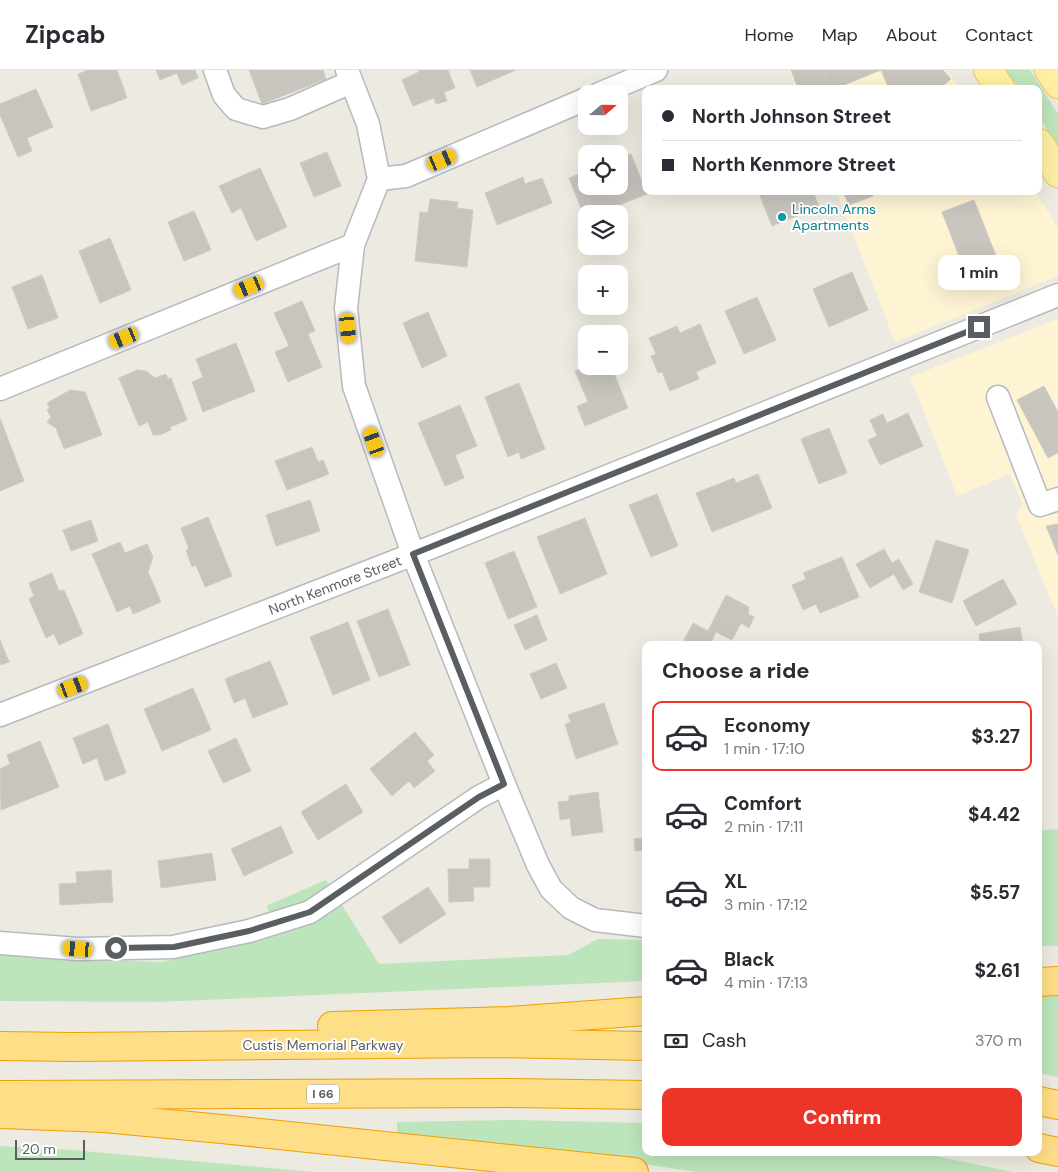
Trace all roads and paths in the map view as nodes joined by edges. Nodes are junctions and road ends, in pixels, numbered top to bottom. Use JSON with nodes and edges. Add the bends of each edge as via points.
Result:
{"nodes":[{"id":1,"x":656,"y":70,"type":"edge"},
{"id":2,"x":988,"y":70,"type":"edge"},
{"id":3,"x":1049,"y":70,"type":"edge"},
{"id":4,"x":217,"y":74,"type":"edge"},
{"id":5,"x":349,"y":76,"type":"edge"},
{"id":6,"x":1058,"y":84,"type":"edge"},
{"id":7,"x":620,"y":85,"type":"edge"},
{"id":8,"x":998,"y":85,"type":"edge"},
{"id":9,"x":578,"y":102,"type":"edge"},
{"id":10,"x":1042,"y":148,"type":"edge"},
{"id":11,"x":1058,"y":173,"type":"edge"},
{"id":12,"x":379,"y":179,"type":"junction"},
{"id":13,"x":352,"y":245,"type":"junction"},
{"id":14,"x":1058,"y":295,"type":"edge"},
{"id":15,"x":0,"y":389,"type":"edge"},
{"id":16,"x":998,"y":397,"type":"dead end"},
{"id":17,"x":1058,"y":498,"type":"edge"},
{"id":18,"x":413,"y":554,"type":"junction"},
{"id":19,"x":0,"y":715,"type":"edge"},
{"id":20,"x":504,"y":784,"type":"junction"},
{"id":21,"x":642,"y":926,"type":"edge"},
{"id":22,"x":0,"y":943,"type":"edge"},
{"id":23,"x":1058,"y":980,"type":"edge"},
{"id":24,"x":1042,"y":982,"type":"edge"},
{"id":25,"x":642,"y":1011,"type":"edge"},
{"id":26,"x":0,"y":1046,"type":"edge"},
{"id":27,"x":202,"y":1046,"type":"junction"},
{"id":28,"x":642,"y":1046,"type":"edge"},
{"id":29,"x":0,"y":1095,"type":"edge"},
{"id":30,"x":642,"y":1095,"type":"edge"},
{"id":31,"x":1042,"y":1102,"type":"edge"},
{"id":32,"x":1058,"y":1105,"type":"edge"},
{"id":33,"x":0,"y":1114,"type":"edge"},
{"id":34,"x":1042,"y":1149,"type":"edge"},
{"id":35,"x":1058,"y":1152,"type":"edge"},
{"id":36,"x":634,"y":1172,"type":"edge"}],
"edges":[{"from":1,"to":7,"type":"street"},
{"from":2,"to":8,"type":"main road"},
{"from":3,"to":6,"type":"main road"},
{"from":4,"to":5,"type":"street","via":[[224,95],[236,109],[263,116],[290,109]]},
{"from":5,"to":12,"type":"street","via":[[368,124]]},
{"from":9,"to":12,"type":"street","via":[[406,176]]},
{"from":10,"to":11,"type":"main road"},
{"from":12,"to":13,"type":"street"},
{"from":13,"to":15,"type":"street"},
{"from":13,"to":18,"type":"street","via":[[346,308],[354,386]]},
{"from":14,"to":18,"type":"street","name":"North Kenmore Street"},
{"from":16,"to":17,"type":"street","via":[[1040,505]]},
{"from":18,"to":19,"type":"street","name":"North Kenmore Street"},
{"from":18,"to":20,"type":"street"},
{"from":20,"to":21,"type":"street","via":[[538,865],[552,889],[571,908],[595,920]]},
{"from":20,"to":22,"type":"street","via":[[479,797],[310,912],[249,931],[174,947],[78,949]]},
{"from":23,"to":24,"type":"highway"},
{"from":25,"to":27,"type":"highway","via":[[510,1021],[324,1026]]},
{"from":26,"to":27,"type":"highway","name":"Custis Memorial Parkway"},
{"from":27,"to":28,"type":"highway","name":"Custis Memorial Parkway","via":[[534,1043]]},
{"from":29,"to":30,"type":"highway","number":"I 66"},
{"from":31,"to":32,"type":"highway"},
{"from":33,"to":36,"type":"highway","via":[[104,1118]]},
{"from":34,"to":35,"type":"highway"}]}
